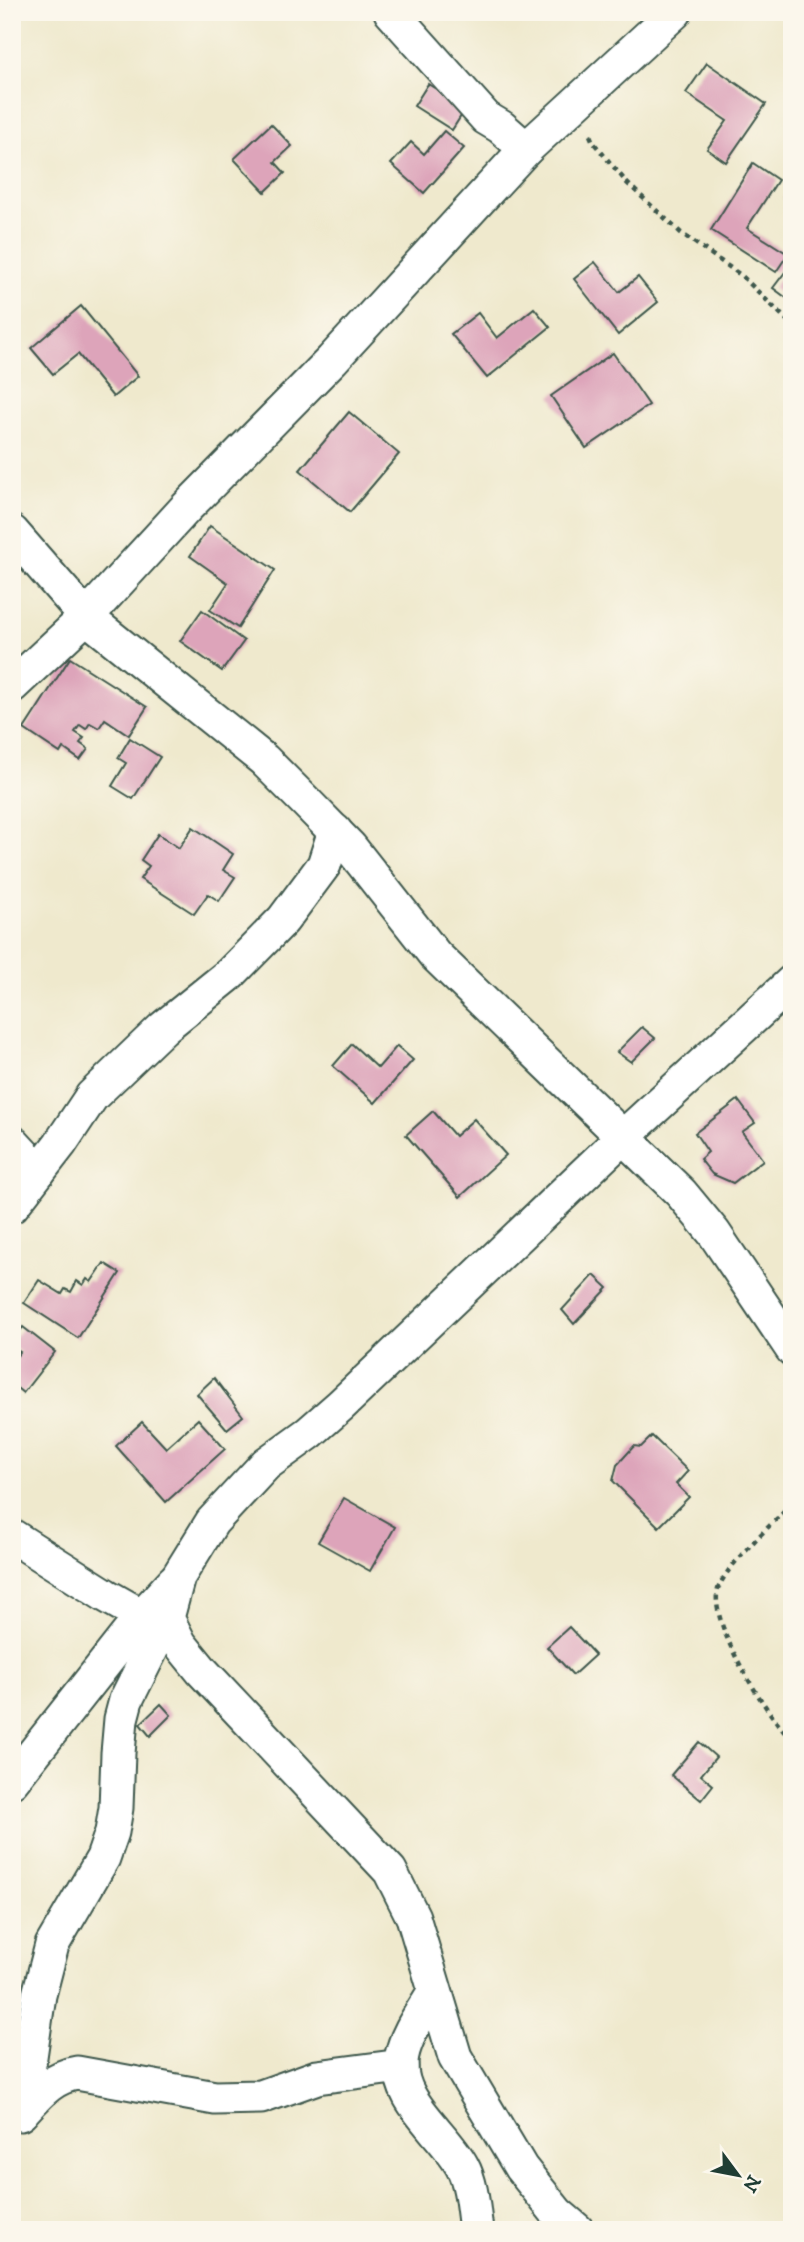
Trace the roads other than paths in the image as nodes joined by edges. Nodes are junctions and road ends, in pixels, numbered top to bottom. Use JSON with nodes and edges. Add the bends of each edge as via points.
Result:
{"nodes":[{"id":1,"x":391,"y":12,"type":"edge"},
{"id":2,"x":675,"y":12,"type":"edge"},
{"id":3,"x":526,"y":149,"type":"junction"},
{"id":4,"x":12,"y":532,"type":"edge"},
{"id":5,"x":86,"y":617,"type":"junction"},
{"id":6,"x":12,"y":687,"type":"edge"},
{"id":7,"x":335,"y":831,"type":"junction"},
{"id":8,"x":792,"y":982,"type":"edge"},
{"id":9,"x":623,"y":1137,"type":"junction"},
{"id":10,"x":12,"y":1142,"type":"edge"},
{"id":11,"x":39,"y":1171,"type":"junction"},
{"id":12,"x":12,"y":1206,"type":"edge"},
{"id":13,"x":792,"y":1349,"type":"edge"},
{"id":14,"x":12,"y":1536,"type":"edge"},
{"id":15,"x":154,"y":1617,"type":"junction"},
{"id":16,"x":12,"y":1781,"type":"edge"},
{"id":17,"x":434,"y":1992,"type":"junction"},
{"id":18,"x":401,"y":2066,"type":"junction"},
{"id":19,"x":17,"y":2117,"type":"edge"},
{"id":20,"x":475,"y":2230,"type":"edge"},
{"id":21,"x":578,"y":2230,"type":"edge"}],
"edges":[{"from":1,"to":3,"type":"street","via":[[486,118]]},
{"from":2,"to":3,"type":"street"},
{"from":3,"to":5,"type":"street"},
{"from":4,"to":5,"type":"street"},
{"from":5,"to":6,"type":"street"},
{"from":5,"to":7,"type":"street","via":[[264,760]]},
{"from":7,"to":9,"type":"street","via":[[435,955]]},
{"from":7,"to":11,"type":"street","via":[[324,865],[283,920],[230,974],[163,1028],[92,1096]]},
{"from":8,"to":9,"type":"street"},
{"from":9,"to":13,"type":"street","via":[[681,1193],[714,1233]]},
{"from":9,"to":15,"type":"street","via":[[341,1405],[266,1464],[212,1522]]},
{"from":10,"to":11,"type":"street"},
{"from":11,"to":12,"type":"street"},
{"from":14,"to":15,"type":"street","via":[[104,1595]]},
{"from":15,"to":16,"type":"street"},
{"from":15,"to":17,"type":"street","via":[[390,1871],[413,1917]]},
{"from":15,"to":19,"type":"street","via":[[121,1719],[112,1832],[103,1858],[52,1945]]},
{"from":17,"to":18,"type":"street","via":[[408,2037]]},
{"from":17,"to":21,"type":"street","via":[[455,2057],[521,2168],[557,2213]]},
{"from":18,"to":19,"type":"street","via":[[317,2077],[261,2097],[215,2098],[77,2073],[47,2085]]},
{"from":18,"to":20,"type":"street","via":[[400,2075],[412,2101],[463,2168]]}]}
